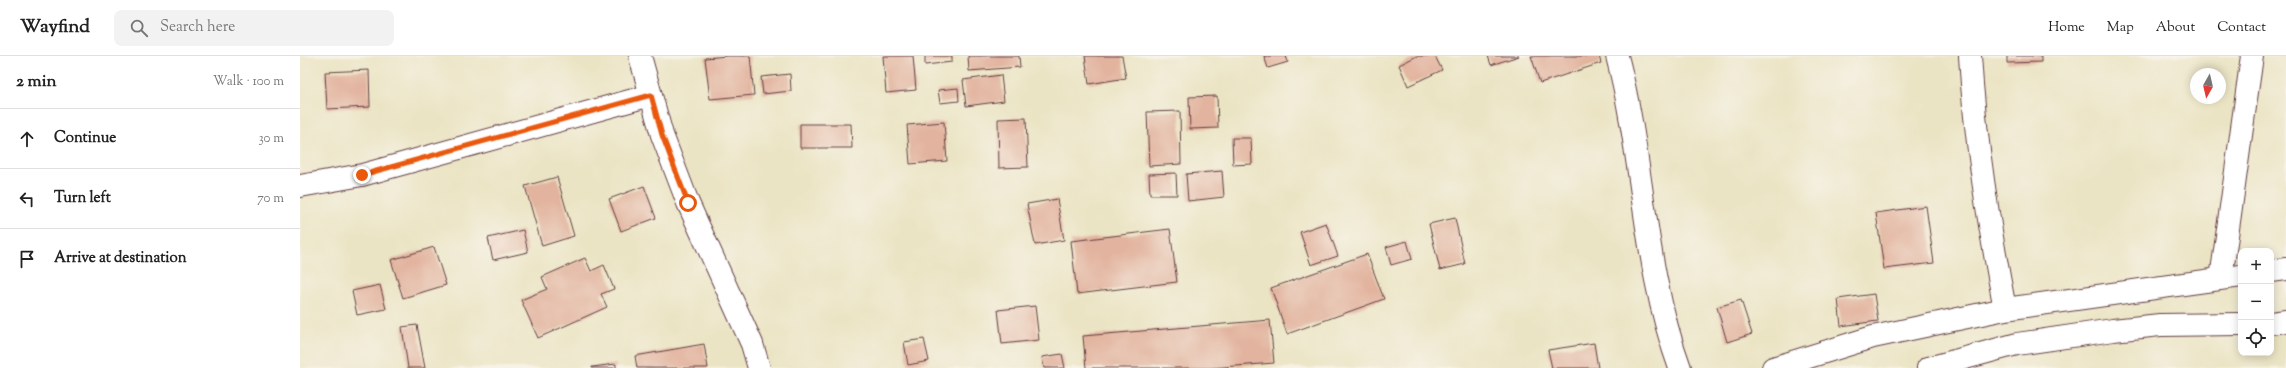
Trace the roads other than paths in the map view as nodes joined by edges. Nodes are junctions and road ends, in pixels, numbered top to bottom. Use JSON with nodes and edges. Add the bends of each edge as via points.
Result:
{"nodes":[{"id":1,"x":640,"y":56,"type":"edge"},
{"id":2,"x":1617,"y":56,"type":"edge"},
{"id":3,"x":1970,"y":56,"type":"edge"},
{"id":4,"x":2252,"y":56,"type":"edge"},
{"id":5,"x":651,"y":95,"type":"junction"},
{"id":6,"x":300,"y":186,"type":"edge"},
{"id":7,"x":2286,"y":269,"type":"edge"},
{"id":8,"x":2274,"y":271,"type":"edge"},
{"id":9,"x":2231,"y":277,"type":"edge"},
{"id":10,"x":2005,"y":309,"type":"junction"},
{"id":11,"x":2286,"y":321,"type":"edge"},
{"id":12,"x":2274,"y":322,"type":"edge"},
{"id":13,"x":2238,"y":324,"type":"edge"},
{"id":14,"x":759,"y":368,"type":"edge"},
{"id":15,"x":1680,"y":368,"type":"edge"},
{"id":16,"x":1773,"y":368,"type":"edge"},
{"id":17,"x":1928,"y":368,"type":"edge"}],
"edges":[{"from":1,"to":5,"type":"street"},
{"from":2,"to":15,"type":"street","via":[[1626,91],[1654,270],[1666,325]]},
{"from":3,"to":10,"type":"street","via":[[1975,124],[1986,209]]},
{"from":4,"to":9,"type":"street"},
{"from":5,"to":6,"type":"street","via":[[362,175]]},
{"from":5,"to":14,"type":"street","via":[[662,135],[688,203],[752,344]]},
{"from":7,"to":8,"type":"street"},
{"from":9,"to":10,"type":"street"},
{"from":10,"to":16,"type":"street","via":[[1873,337]]},
{"from":11,"to":12,"type":"street"},
{"from":13,"to":17,"type":"street","via":[[2160,325],[2113,330],[2017,344]]}]}
